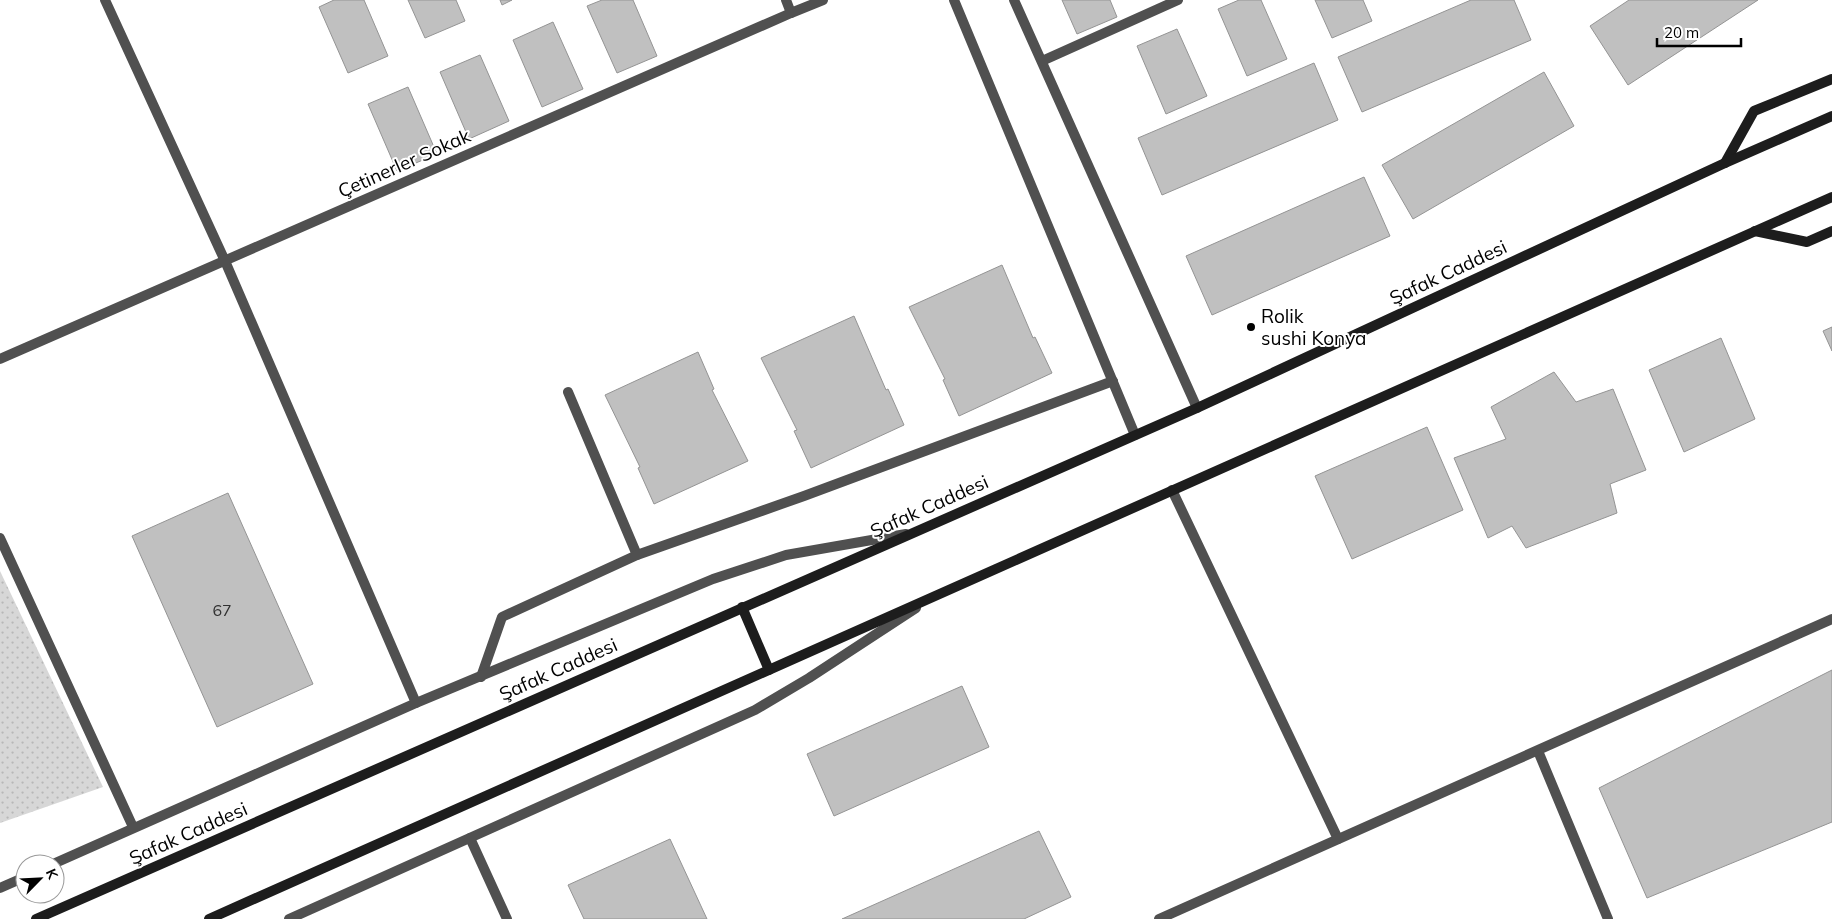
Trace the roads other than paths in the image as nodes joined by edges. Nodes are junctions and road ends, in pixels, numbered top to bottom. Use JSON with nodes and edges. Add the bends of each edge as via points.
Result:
{"nodes":[{"id":1,"x":105,"y":0,"type":"edge"},
{"id":2,"x":786,"y":0,"type":"edge"},
{"id":3,"x":823,"y":0,"type":"edge"},
{"id":4,"x":954,"y":0,"type":"edge"},
{"id":5,"x":1014,"y":0,"type":"edge"},
{"id":6,"x":1178,"y":0,"type":"edge"},
{"id":7,"x":791,"y":12,"type":"junction"},
{"id":8,"x":1042,"y":61,"type":"junction"},
{"id":9,"x":1832,"y":79,"type":"edge"},
{"id":10,"x":1832,"y":116,"type":"edge"},
{"id":11,"x":1725,"y":163,"type":"junction"},
{"id":12,"x":1832,"y":197,"type":"edge"},
{"id":13,"x":1755,"y":231,"type":"junction"},
{"id":14,"x":1832,"y":231,"type":"edge"},
{"id":15,"x":224,"y":261,"type":"junction"},
{"id":16,"x":0,"y":359,"type":"edge"},
{"id":17,"x":1113,"y":381,"type":"junction"},
{"id":18,"x":568,"y":392,"type":"dead end"},
{"id":19,"x":1197,"y":408,"type":"junction"},
{"id":20,"x":1135,"y":435,"type":"junction"},
{"id":21,"x":1172,"y":490,"type":"junction"},
{"id":22,"x":912,"y":533,"type":"junction"},
{"id":23,"x":0,"y":538,"type":"edge"},
{"id":24,"x":637,"y":555,"type":"junction"},
{"id":25,"x":932,"y":597,"type":"junction"},
{"id":26,"x":742,"y":607,"type":"junction"},
{"id":27,"x":1832,"y":619,"type":"edge"},
{"id":28,"x":769,"y":670,"type":"junction"},
{"id":29,"x":481,"y":676,"type":"junction"},
{"id":30,"x":416,"y":703,"type":"junction"},
{"id":31,"x":1538,"y":750,"type":"junction"},
{"id":32,"x":133,"y":827,"type":"junction"},
{"id":33,"x":470,"y":838,"type":"junction"},
{"id":34,"x":1338,"y":839,"type":"junction"},
{"id":35,"x":65,"y":858,"type":"edge"},
{"id":36,"x":15,"y":881,"type":"edge"},
{"id":37,"x":0,"y":888,"type":"edge"},
{"id":38,"x":1174,"y":916,"type":"edge"},
{"id":39,"x":36,"y":919,"type":"edge"},
{"id":40,"x":209,"y":919,"type":"edge"},
{"id":41,"x":289,"y":919,"type":"edge"},
{"id":42,"x":507,"y":919,"type":"edge"},
{"id":43,"x":1159,"y":919,"type":"edge"},
{"id":44,"x":1608,"y":919,"type":"edge"}],
"edges":[{"from":1,"to":15,"type":"street"},
{"from":2,"to":7,"type":"street"},
{"from":3,"to":7,"type":"street","name":"Çetinerler Sokak"},
{"from":4,"to":17,"type":"street"},
{"from":5,"to":8,"type":"street"},
{"from":6,"to":8,"type":"street"},
{"from":7,"to":15,"type":"street","name":"Çetinerler Sokak"},
{"from":8,"to":19,"type":"street"},
{"from":9,"to":11,"type":"main road","via":[[1754,111]]},
{"from":10,"to":11,"type":"main road","name":"Şafak Caddesi"},
{"from":11,"to":19,"type":"main road","name":"Şafak Caddesi"},
{"from":12,"to":13,"type":"main road"},
{"from":13,"to":14,"type":"main road","via":[[1807,242]]},
{"from":13,"to":21,"type":"main road"},
{"from":15,"to":16,"type":"street","name":"Çetinerler Sokak"},
{"from":15,"to":30,"type":"street"},
{"from":17,"to":20,"type":"street"},
{"from":17,"to":24,"type":"street"},
{"from":18,"to":24,"type":"street"},
{"from":19,"to":20,"type":"main road","name":"Şafak Caddesi"},
{"from":20,"to":22,"type":"main road","name":"Şafak Caddesi"},
{"from":21,"to":25,"type":"main road"},
{"from":21,"to":34,"type":"street"},
{"from":22,"to":26,"type":"main road","name":"Şafak Caddesi"},
{"from":22,"to":29,"type":"street","via":[[786,556],[713,579]]},
{"from":23,"to":32,"type":"street"},
{"from":24,"to":29,"type":"street","via":[[502,617]]},
{"from":25,"to":28,"type":"main road"},
{"from":25,"to":33,"type":"street","via":[[810,678],[755,710]]},
{"from":26,"to":28,"type":"main road"},
{"from":26,"to":39,"type":"main road","name":"Şafak Caddesi"},
{"from":27,"to":31,"type":"street"},
{"from":28,"to":40,"type":"main road"},
{"from":29,"to":30,"type":"street"},
{"from":30,"to":32,"type":"street"},
{"from":31,"to":34,"type":"street"},
{"from":31,"to":44,"type":"street"},
{"from":32,"to":35,"type":"street"},
{"from":33,"to":41,"type":"street"},
{"from":33,"to":42,"type":"street"},
{"from":34,"to":38,"type":"street"},
{"from":36,"to":37,"type":"street"},
{"from":38,"to":43,"type":"street"}]}
